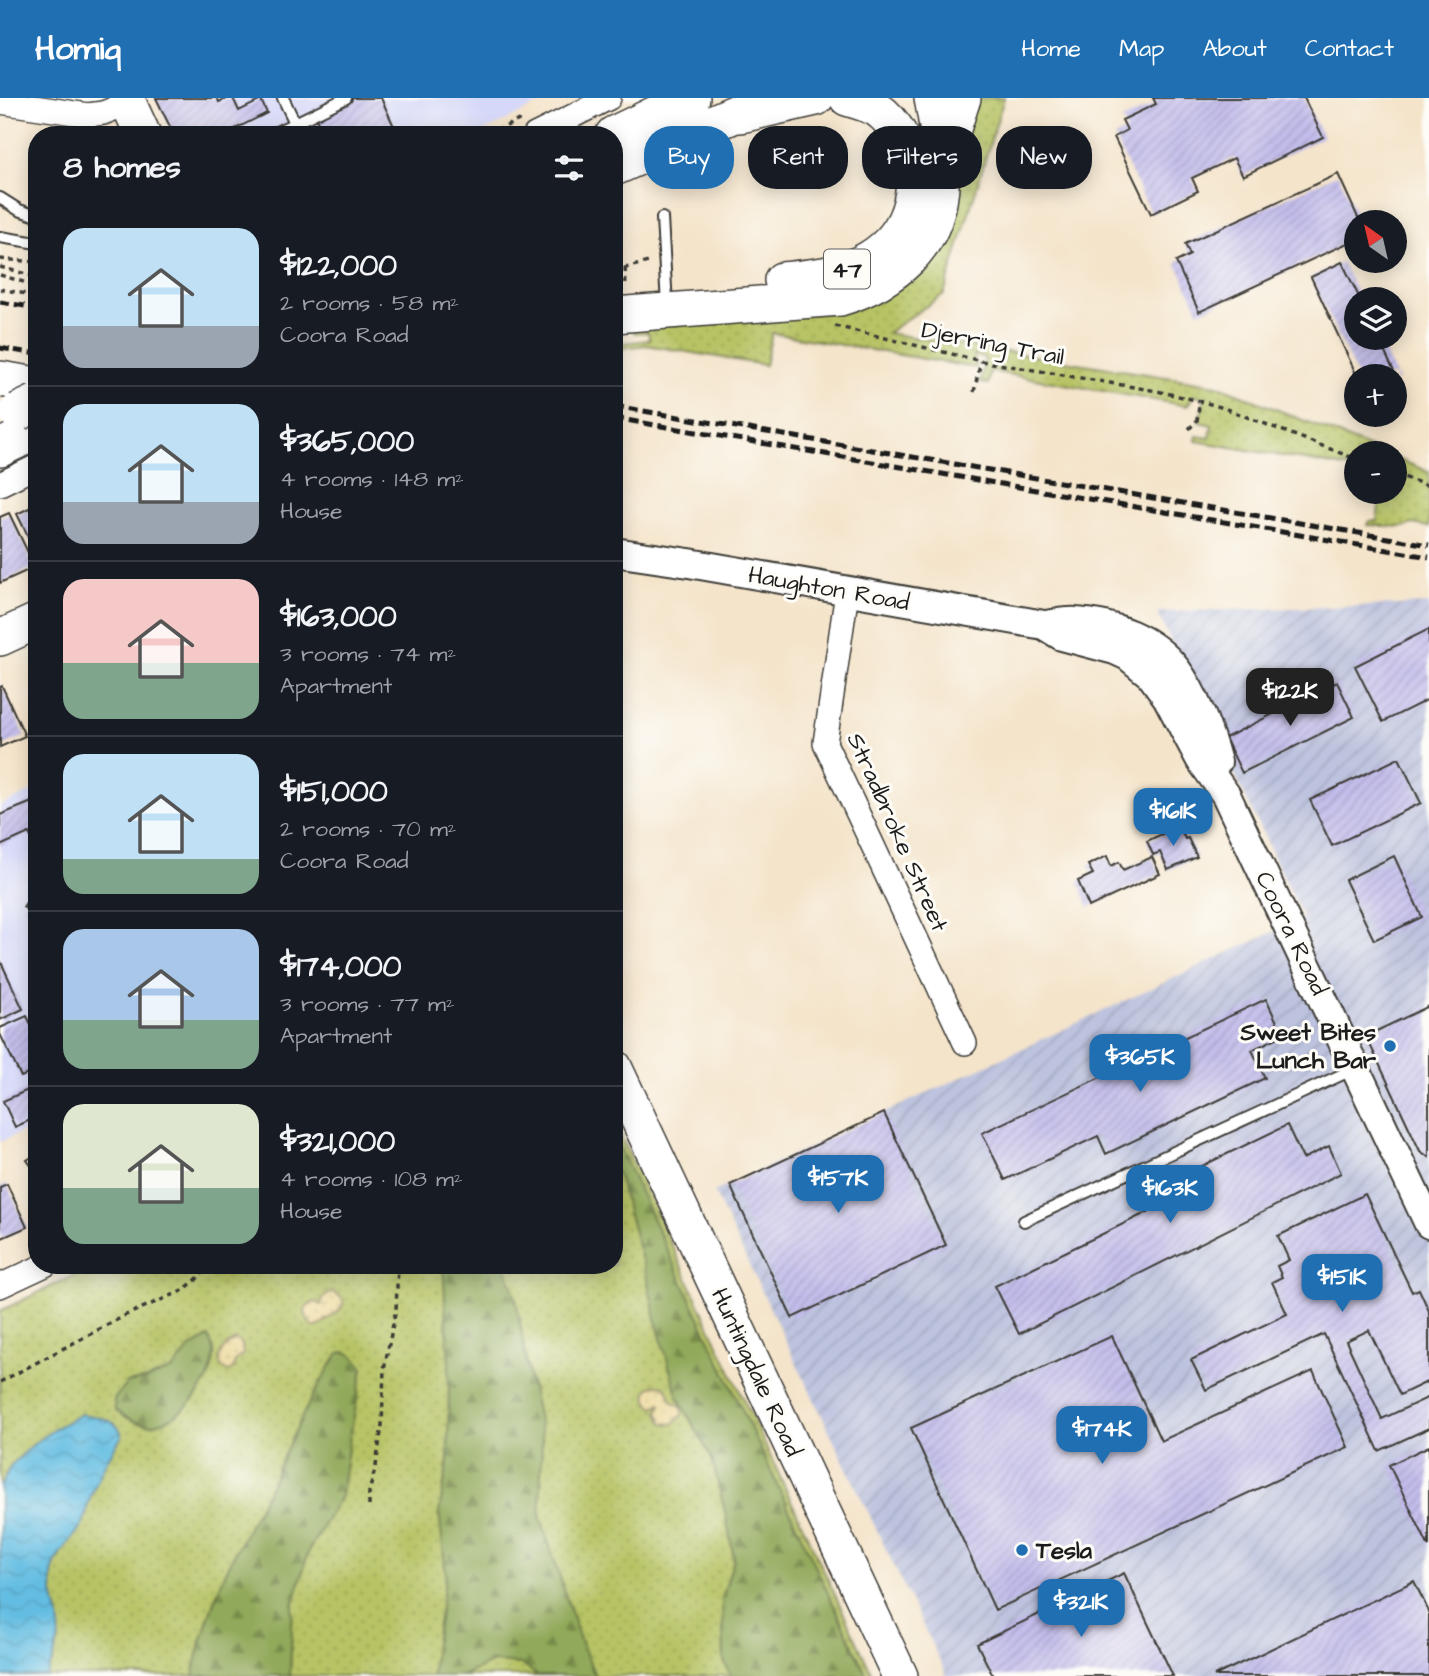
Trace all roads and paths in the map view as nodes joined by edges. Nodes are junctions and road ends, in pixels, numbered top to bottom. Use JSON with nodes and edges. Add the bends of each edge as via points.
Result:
{"nodes":[{"id":1,"x":283,"y":98,"type":"edge"},
{"id":2,"x":346,"y":98,"type":"edge"},
{"id":3,"x":609,"y":98,"type":"edge"},
{"id":4,"x":691,"y":98,"type":"edge"},
{"id":5,"x":771,"y":98,"type":"edge"},
{"id":6,"x":816,"y":98,"type":"edge"},
{"id":7,"x":846,"y":98,"type":"edge"},
{"id":8,"x":932,"y":98,"type":"edge"},
{"id":9,"x":963,"y":98,"type":"edge"},
{"id":10,"x":128,"y":101,"type":"edge"},
{"id":11,"x":0,"y":102,"type":"edge"},
{"id":12,"x":724,"y":119,"type":"junction"},
{"id":13,"x":295,"y":123,"type":"junction"},
{"id":14,"x":139,"y":126,"type":"edge"},
{"id":15,"x":289,"y":126,"type":"edge"},
{"id":16,"x":553,"y":126,"type":"edge"},
{"id":17,"x":936,"y":126,"type":"edge"},
{"id":18,"x":954,"y":126,"type":"edge"},
{"id":19,"x":623,"y":131,"type":"edge"},
{"id":20,"x":623,"y":163,"type":"edge"},
{"id":21,"x":941,"y":189,"type":"edge"},
{"id":22,"x":0,"y":198,"type":"edge"},
{"id":23,"x":28,"y":213,"type":"edge"},
{"id":24,"x":662,"y":218,"type":"dead end"},
{"id":25,"x":0,"y":237,"type":"edge"},
{"id":26,"x":28,"y":242,"type":"edge"},
{"id":27,"x":0,"y":259,"type":"edge"},
{"id":28,"x":28,"y":261,"type":"edge"},
{"id":29,"x":0,"y":267,"type":"edge"},
{"id":30,"x":0,"y":275,"type":"edge"},
{"id":31,"x":28,"y":275,"type":"edge"},
{"id":32,"x":28,"y":283,"type":"edge"},
{"id":33,"x":666,"y":286,"type":"junction"},
{"id":34,"x":623,"y":287,"type":"edge"},
{"id":35,"x":623,"y":287,"type":"edge"},
{"id":36,"x":0,"y":289,"type":"edge"},
{"id":37,"x":28,"y":294,"type":"edge"},
{"id":38,"x":826,"y":324,"type":"dead end"},
{"id":39,"x":981,"y":362,"type":"junction"},
{"id":40,"x":0,"y":379,"type":"edge"},
{"id":41,"x":28,"y":384,"type":"edge"},
{"id":42,"x":974,"y":392,"type":"dead end"},
{"id":43,"x":1200,"y":401,"type":"junction"},
{"id":44,"x":28,"y":407,"type":"edge"},
{"id":45,"x":0,"y":420,"type":"edge"},
{"id":46,"x":1189,"y":429,"type":"dead end"},
{"id":47,"x":28,"y":434,"type":"edge"},
{"id":48,"x":0,"y":448,"type":"edge"},
{"id":49,"x":1344,"y":454,"type":"edge"},
{"id":50,"x":28,"y":470,"type":"edge"},
{"id":51,"x":1407,"y":478,"type":"edge"},
{"id":52,"x":0,"y":484,"type":"edge"},
{"id":53,"x":1429,"y":486,"type":"edge"},
{"id":54,"x":623,"y":553,"type":"edge"},
{"id":55,"x":847,"y":592,"type":"junction"},
{"id":56,"x":28,"y":625,"type":"edge"},
{"id":57,"x":0,"y":638,"type":"edge"},
{"id":58,"x":1160,"y":668,"type":"joint"},
{"id":59,"x":965,"y":1043,"type":"dead end"},
{"id":60,"x":1356,"y":1068,"type":"junction"},
{"id":61,"x":623,"y":1086,"type":"edge"},
{"id":62,"x":1422,"y":1192,"type":"edge"},
{"id":63,"x":1024,"y":1221,"type":"dead end"},
{"id":64,"x":1429,"y":1224,"type":"edge"},
{"id":65,"x":28,"y":1273,"type":"edge"},
{"id":66,"x":201,"y":1274,"type":"edge"},
{"id":67,"x":398,"y":1274,"type":"edge"},
{"id":68,"x":0,"y":1286,"type":"edge"},
{"id":69,"x":0,"y":1381,"type":"edge"},
{"id":70,"x":369,"y":1506,"type":"dead end"},
{"id":71,"x":900,"y":1676,"type":"edge"}],
"edges":[{"from":1,"to":13,"type":"lane"},
{"from":2,"to":13,"type":"lane"},
{"from":3,"to":16,"type":"street"},
{"from":4,"to":19,"type":"highway"},
{"from":5,"to":12,"type":"highway"},
{"from":6,"to":12,"type":"main road"},
{"from":7,"to":33,"type":"main road","number":"47","via":[[884,115],[910,155],[912,202],[894,237],[870,258],[816,277]]},
{"from":8,"to":17,"type":"main road","number":"47"},
{"from":9,"to":18,"type":"main road"},
{"from":10,"to":11,"type":"street","via":[[88,115]]},
{"from":10,"to":14,"type":"main road"},
{"from":12,"to":20,"type":"highway"},
{"from":13,"to":15,"type":"lane"},
{"from":21,"to":33,"type":"main road","number":"47","via":[[929,232],[919,247],[902,266],[860,292],[840,298]]},
{"from":22,"to":23,"type":"lane"},
{"from":24,"to":33,"type":"lane"},
{"from":25,"to":26,"type":"lane"},
{"from":27,"to":28,"type":"path"},
{"from":29,"to":31,"type":"path"},
{"from":30,"to":32,"type":"path"},
{"from":33,"to":34,"type":"main road","number":"47"},
{"from":33,"to":35,"type":"path"},
{"from":36,"to":37,"type":"path"},
{"from":38,"to":39,"type":"path","name":"Djerring Trail"},
{"from":39,"to":42,"type":"path"},
{"from":39,"to":43,"type":"path","name":"Djerring Trail"},
{"from":40,"to":41,"type":"main road"},
{"from":43,"to":46,"type":"path","via":[[1197,420]]},
{"from":43,"to":49,"type":"path","name":"Djerring Trail"},
{"from":44,"to":45,"type":"highway","bridge":true},
{"from":47,"to":48,"type":"highway"},
{"from":50,"to":52,"type":"street"},
{"from":51,"to":53,"type":"path"},
{"from":54,"to":55,"type":"street","name":"Haughton Road"},
{"from":55,"to":58,"type":"street","name":"Haughton Road","via":[[1044,625],[1062,636]]},
{"from":55,"to":59,"type":"street","name":"Stradbroke Street","via":[[825,743]]},
{"from":56,"to":57,"type":"main road"},
{"from":58,"to":60,"type":"street","name":"Coora Road","via":[[1167,697],[1200,759],[1226,795]]},
{"from":60,"to":62,"type":"street","name":"Coora Road"},
{"from":60,"to":63,"type":"lane"},
{"from":61,"to":71,"type":"main road","name":"Huntingdale Road"},
{"from":62,"to":64,"type":"street","name":"Coora Road"},
{"from":65,"to":68,"type":"street"},
{"from":66,"to":69,"type":"path","via":[[182,1291]]},
{"from":67,"to":70,"type":"path"}]}
